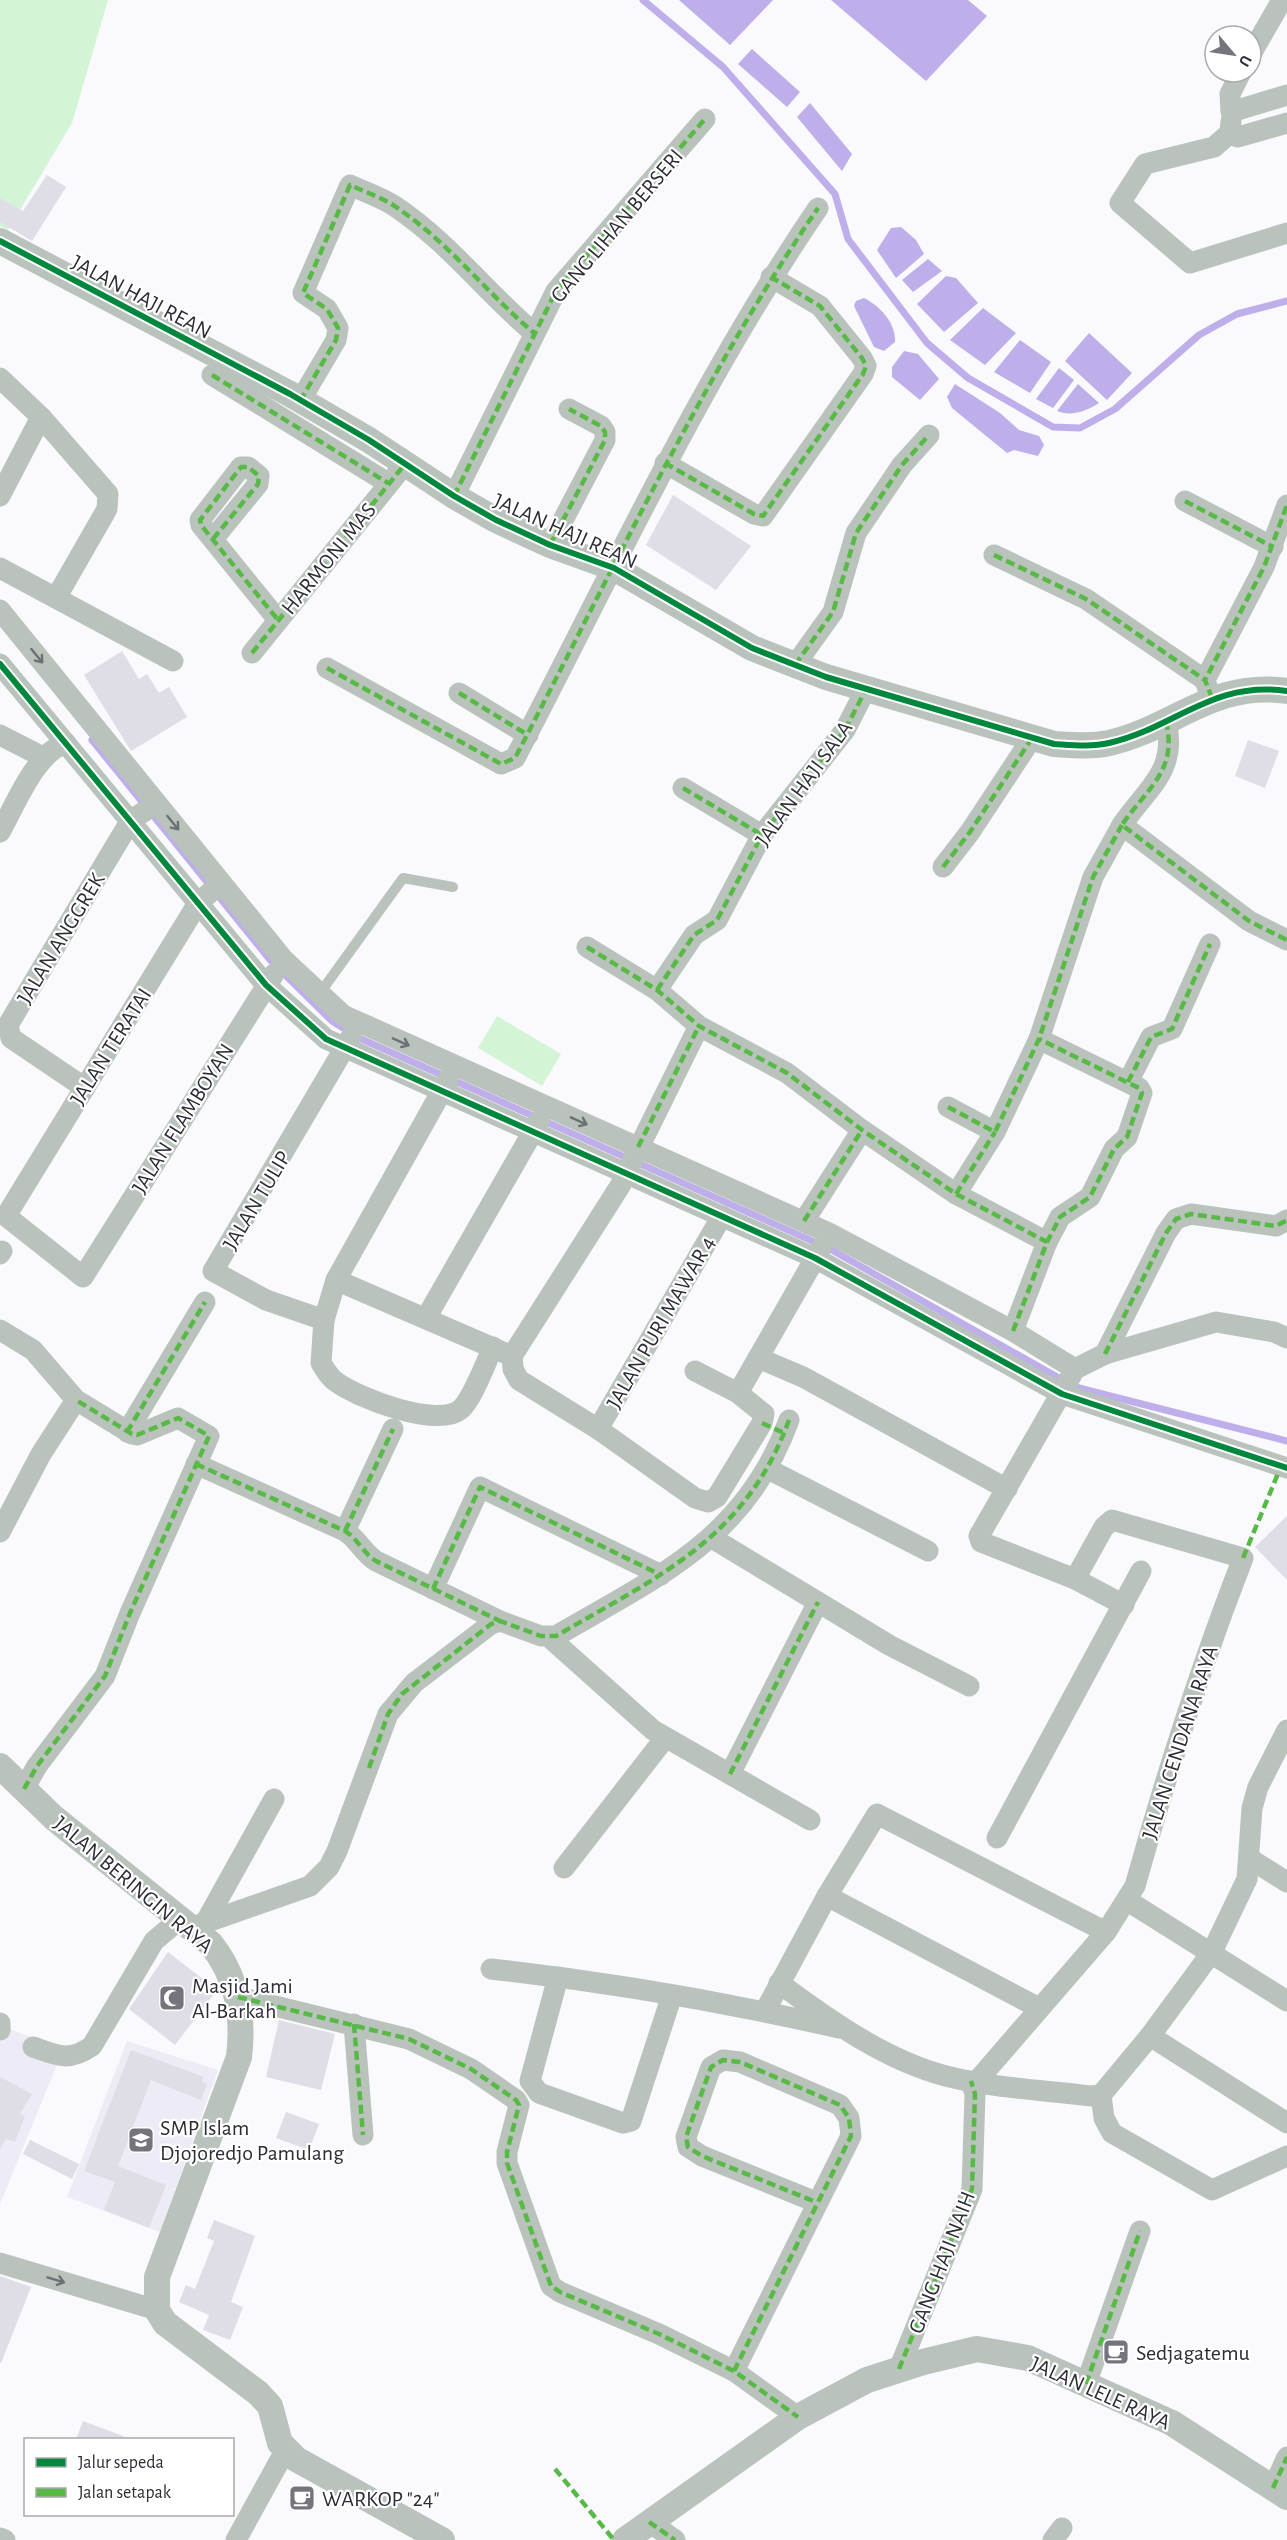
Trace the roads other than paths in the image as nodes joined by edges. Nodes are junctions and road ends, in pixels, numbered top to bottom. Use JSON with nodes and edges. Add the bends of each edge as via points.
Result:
{"nodes":[{"id":1,"x":1282,"y":0,"type":"edge"},
{"id":2,"x":1263,"y":33,"type":"edge"},
{"id":3,"x":1235,"y":84,"type":"edge"},
{"id":4,"x":1287,"y":95,"type":"edge"},
{"id":5,"x":705,"y":119,"type":"dead end"},
{"id":6,"x":1231,"y":122,"type":"junction"},
{"id":7,"x":1287,"y":123,"type":"edge"},
{"id":8,"x":818,"y":208,"type":"dead end"},
{"id":9,"x":1287,"y":233,"type":"edge"},
{"id":10,"x":0,"y":241,"type":"edge"},
{"id":11,"x":771,"y":277,"type":"junction"},
{"id":12,"x":534,"y":333,"type":"junction"},
{"id":13,"x":212,"y":375,"type":"dead end"},
{"id":14,"x":0,"y":378,"type":"edge"},
{"id":15,"x":300,"y":401,"type":"junction"},
{"id":16,"x":569,"y":409,"type":"dead end"},
{"id":17,"x":41,"y":417,"type":"junction"},
{"id":18,"x":929,"y":435,"type":"dead end"},
{"id":19,"x":665,"y":463,"type":"junction"},
{"id":20,"x":405,"y":464,"type":"junction"},
{"id":21,"x":388,"y":483,"type":"junction"},
{"id":22,"x":0,"y":496,"type":"edge"},
{"id":23,"x":454,"y":496,"type":"junction"},
{"id":24,"x":1185,"y":501,"type":"dead end"},
{"id":25,"x":1287,"y":505,"type":"edge"},
{"id":26,"x":213,"y":539,"type":"dead end"},
{"id":27,"x":550,"y":545,"type":"junction"},
{"id":28,"x":1273,"y":547,"type":"junction"},
{"id":29,"x":994,"y":555,"type":"dead end"},
{"id":30,"x":618,"y":558,"type":"junction"},
{"id":31,"x":0,"y":568,"type":"edge"},
{"id":32,"x":56,"y":598,"type":"junction"},
{"id":33,"x":0,"y":610,"type":"edge"},
{"id":34,"x":278,"y":620,"type":"junction"},
{"id":35,"x":252,"y":653,"type":"dead end"},
{"id":36,"x":173,"y":662,"type":"dead end"},
{"id":37,"x":0,"y":664,"type":"edge"},
{"id":38,"x":795,"y":665,"type":"junction"},
{"id":39,"x":327,"y":668,"type":"dead end"},
{"id":40,"x":866,"y":689,"type":"junction"},
{"id":41,"x":1208,"y":689,"type":"junction"},
{"id":42,"x":1287,"y":691,"type":"edge"},
{"id":43,"x":459,"y":693,"type":"dead end"},
{"id":44,"x":1166,"y":721,"type":"junction"},
{"id":45,"x":0,"y":735,"type":"edge"},
{"id":46,"x":528,"y":735,"type":"junction"},
{"id":47,"x":1032,"y":738,"type":"junction"},
{"id":48,"x":66,"y":743,"type":"junction"},
{"id":49,"x":43,"y":758,"type":"junction"},
{"id":50,"x":683,"y":788,"type":"dead end"},
{"id":51,"x":156,"y":804,"type":"junction"},
{"id":52,"x":131,"y":820,"type":"junction"},
{"id":53,"x":1122,"y":825,"type":"junction"},
{"id":54,"x":0,"y":832,"type":"edge"},
{"id":55,"x":762,"y":836,"type":"junction"},
{"id":56,"x":943,"y":867,"type":"dead end"},
{"id":57,"x":221,"y":883,"type":"junction"},
{"id":58,"x":453,"y":887,"type":"dead end"},
{"id":59,"x":198,"y":903,"type":"junction"},
{"id":60,"x":1287,"y":940,"type":"edge"},
{"id":61,"x":1210,"y":944,"type":"dead end"},
{"id":62,"x":586,"y":947,"type":"dead end"},
{"id":63,"x":284,"y":960,"type":"junction"},
{"id":64,"x":266,"y":985,"type":"junction"},
{"id":65,"x":657,"y":990,"type":"junction"},
{"id":66,"x":320,"y":993,"type":"junction"},
{"id":67,"x":699,"y":1026,"type":"junction"},
{"id":68,"x":352,"y":1036,"type":"junction"},
{"id":69,"x":1039,"y":1040,"type":"junction"},
{"id":70,"x":448,"y":1079,"type":"junction"},
{"id":71,"x":1135,"y":1087,"type":"junction"},
{"id":72,"x":85,"y":1088,"type":"junction"},
{"id":73,"x":948,"y":1107,"type":"dead end"},
{"id":74,"x":539,"y":1120,"type":"junction"},
{"id":75,"x":862,"y":1130,"type":"junction"},
{"id":76,"x":995,"y":1132,"type":"junction"},
{"id":77,"x":632,"y":1161,"type":"junction"},
{"id":78,"x":956,"y":1194,"type":"junction"},
{"id":79,"x":6,"y":1216,"type":"joint"},
{"id":80,"x":722,"y":1216,"type":"junction"},
{"id":81,"x":1287,"y":1220,"type":"edge"},
{"id":82,"x":804,"y":1221,"type":"junction"},
{"id":83,"x":1047,"y":1242,"type":"junction"},
{"id":84,"x":822,"y":1246,"type":"junction"},
{"id":85,"x":336,"y":1280,"type":"junction"},
{"id":86,"x":205,"y":1302,"type":"dead end"},
{"id":87,"x":426,"y":1318,"type":"junction"},
{"id":88,"x":324,"y":1320,"type":"junction"},
{"id":89,"x":0,"y":1330,"type":"edge"},
{"id":90,"x":1013,"y":1331,"type":"junction"},
{"id":91,"x":1287,"y":1338,"type":"edge"},
{"id":92,"x":493,"y":1347,"type":"junction"},
{"id":93,"x":1106,"y":1354,"type":"junction"},
{"id":94,"x":513,"y":1356,"type":"junction"},
{"id":95,"x":758,"y":1358,"type":"junction"},
{"id":96,"x":695,"y":1371,"type":"dead end"},
{"id":97,"x":1069,"y":1381,"type":"junction"},
{"id":98,"x":738,"y":1393,"type":"junction"},
{"id":99,"x":75,"y":1401,"type":"junction"},
{"id":100,"x":762,"y":1423,"type":"junction"},
{"id":101,"x":393,"y":1429,"type":"dead end"},
{"id":102,"x":598,"y":1429,"type":"junction"},
{"id":103,"x":127,"y":1432,"type":"junction"},
{"id":104,"x":196,"y":1464,"type":"junction"},
{"id":105,"x":768,"y":1468,"type":"junction"},
{"id":106,"x":1287,"y":1468,"type":"edge"},
{"id":107,"x":1007,"y":1489,"type":"junction"},
{"id":108,"x":345,"y":1531,"type":"junction"},
{"id":109,"x":0,"y":1532,"type":"edge"},
{"id":110,"x":712,"y":1538,"type":"junction"},
{"id":111,"x":928,"y":1551,"type":"dead end"},
{"id":112,"x":1141,"y":1572,"type":"dead end"},
{"id":113,"x":661,"y":1575,"type":"junction"},
{"id":114,"x":1075,"y":1579,"type":"junction"},
{"id":115,"x":433,"y":1589,"type":"junction"},
{"id":116,"x":818,"y":1602,"type":"junction"},
{"id":117,"x":1124,"y":1605,"type":"junction"},
{"id":118,"x":500,"y":1621,"type":"junction"},
{"id":119,"x":549,"y":1637,"type":"junction"},
{"id":120,"x":969,"y":1686,"type":"dead end"},
{"id":121,"x":1287,"y":1730,"type":"edge"},
{"id":122,"x":665,"y":1738,"type":"junction"},
{"id":123,"x":0,"y":1766,"type":"edge"},
{"id":124,"x":730,"y":1774,"type":"junction"},
{"id":125,"x":24,"y":1789,"type":"junction"},
{"id":126,"x":274,"y":1799,"type":"dead end"},
{"id":127,"x":810,"y":1820,"type":"dead end"},
{"id":128,"x":997,"y":1838,"type":"dead end"},
{"id":129,"x":1250,"y":1859,"type":"junction"},
{"id":130,"x":564,"y":1868,"type":"dead end"},
{"id":131,"x":1287,"y":1882,"type":"edge"},
{"id":132,"x":827,"y":1896,"type":"junction"},
{"id":133,"x":1128,"y":1901,"type":"junction"},
{"id":134,"x":192,"y":1923,"type":"junction"},
{"id":135,"x":1106,"y":1932,"type":"junction"},
{"id":136,"x":1212,"y":1952,"type":"junction"},
{"id":137,"x":491,"y":1969,"type":"dead end"},
{"id":138,"x":558,"y":1977,"type":"junction"},
{"id":139,"x":779,"y":1983,"type":"junction"},
{"id":140,"x":672,"y":1995,"type":"junction"},
{"id":141,"x":237,"y":1997,"type":"junction"},
{"id":142,"x":1287,"y":2001,"type":"edge"},
{"id":143,"x":1039,"y":2008,"type":"junction"},
{"id":144,"x":765,"y":2011,"type":"junction"},
{"id":145,"x":0,"y":2023,"type":"edge"},
{"id":146,"x":354,"y":2024,"type":"junction"},
{"id":147,"x":839,"y":2028,"type":"junction"},
{"id":148,"x":0,"y":2030,"type":"edge"},
{"id":149,"x":1150,"y":2036,"type":"junction"},
{"id":150,"x":33,"y":2048,"type":"dead end"},
{"id":151,"x":974,"y":2081,"type":"junction"},
{"id":152,"x":1101,"y":2095,"type":"junction"},
{"id":153,"x":1287,"y":2122,"type":"edge"},
{"id":154,"x":363,"y":2135,"type":"dead end"},
{"id":155,"x":1287,"y":2156,"type":"edge"},
{"id":156,"x":816,"y":2202,"type":"junction"},
{"id":157,"x":1140,"y":2231,"type":"dead end"},
{"id":158,"x":0,"y":2263,"type":"edge"},
{"id":159,"x":157,"y":2310,"type":"junction"},
{"id":160,"x":899,"y":2369,"type":"junction"},
{"id":161,"x":734,"y":2372,"type":"junction"},
{"id":162,"x":1086,"y":2384,"type":"junction"},
{"id":163,"x":798,"y":2417,"type":"junction"},
{"id":164,"x":285,"y":2451,"type":"junction"},
{"id":165,"x":1287,"y":2457,"type":"edge"},
{"id":166,"x":1280,"y":2492,"type":"edge"},
{"id":167,"x":649,"y":2522,"type":"junction"},
{"id":168,"x":0,"y":2538,"type":"edge"},
{"id":169,"x":5,"y":2540,"type":"edge"},
{"id":170,"x":236,"y":2540,"type":"edge"},
{"id":171,"x":442,"y":2540,"type":"edge"},
{"id":172,"x":625,"y":2540,"type":"edge"},
{"id":173,"x":675,"y":2540,"type":"edge"}],
"edges":[{"from":1,"to":2,"type":"street"},
{"from":3,"to":6,"type":"street","via":[[1230,94]]},
{"from":4,"to":6,"type":"street"},
{"from":5,"to":12,"type":"street","name":"GANG LIHAN BERSERI","via":[[574,268],[556,291]]},
{"from":6,"to":7,"type":"street","via":[[1238,137]]},
{"from":6,"to":9,"type":"street","via":[[1214,147],[1145,164],[1120,203],[1190,263]]},
{"from":8,"to":11,"type":"street"},
{"from":10,"to":15,"type":"street","name":"JALAN HAJI REAN"},
{"from":11,"to":19,"type":"street"},
{"from":11,"to":19,"type":"street","via":[[820,306],[861,358],[866,366],[863,374],[763,516]]},
{"from":12,"to":15,"type":"street","via":[[396,207],[350,185],[303,293],[327,309],[338,328],[336,340]]},
{"from":12,"to":23,"type":"street","name":"GANG LIHAN BERSERI"},
{"from":13,"to":21,"type":"street"},
{"from":14,"to":17,"type":"street"},
{"from":15,"to":20,"type":"street","name":"JALAN HAJI REAN"},
{"from":16,"to":27,"type":"street","via":[[600,426],[605,440]]},
{"from":17,"to":22,"type":"street"},
{"from":17,"to":32,"type":"street","via":[[108,494],[109,501]]},
{"from":18,"to":38,"type":"street","via":[[902,465],[856,533],[833,612]]},
{"from":19,"to":30,"type":"street"},
{"from":20,"to":21,"type":"street","name":"HARMONI MAS"},
{"from":20,"to":23,"type":"street","name":"JALAN HAJI REAN"},
{"from":21,"to":34,"type":"street","name":"HARMONI MAS"},
{"from":23,"to":27,"type":"street","name":"JALAN HAJI REAN"},
{"from":24,"to":28,"type":"street"},
{"from":25,"to":28,"type":"street"},
{"from":26,"to":34,"type":"street"},
{"from":27,"to":30,"type":"street","name":"JALAN HAJI REAN"},
{"from":28,"to":41,"type":"street"},
{"from":29,"to":41,"type":"street","via":[[1086,599]]},
{"from":30,"to":38,"type":"street","name":"JALAN HAJI REAN","via":[[752,648]]},
{"from":30,"to":46,"type":"street"},
{"from":31,"to":32,"type":"street"},
{"from":32,"to":36,"type":"street"},
{"from":33,"to":51,"type":"street","one_way":true},
{"from":34,"to":35,"type":"street","name":"HARMONI MAS"},
{"from":37,"to":48,"type":"street"},
{"from":38,"to":40,"type":"street","name":"JALAN HAJI REAN"},
{"from":39,"to":46,"type":"street","via":[[501,764],[516,758]]},
{"from":40,"to":47,"type":"street","name":"JALAN HAJI REAN"},
{"from":40,"to":55,"type":"street","name":"JALAN HAJI SALA","via":[[845,730]]},
{"from":41,"to":42,"type":"street","name":"JALAN HAJI REAN"},
{"from":41,"to":44,"type":"street","name":"JALAN HAJI REAN"},
{"from":43,"to":46,"type":"street"},
{"from":44,"to":47,"type":"street","name":"JALAN HAJI REAN","via":[[1107,744],[1054,744]]},
{"from":44,"to":53,"type":"street","via":[[1170,737],[1160,778]]},
{"from":45,"to":49,"type":"street"},
{"from":47,"to":56,"type":"street"},
{"from":48,"to":49,"type":"street","via":[[54,747]]},
{"from":48,"to":52,"type":"street"},
{"from":49,"to":54,"type":"street"},
{"from":50,"to":55,"type":"street"},
{"from":51,"to":52,"type":"street","name":"JALAN ANGGREK"},
{"from":51,"to":57,"type":"street","one_way":true},
{"from":52,"to":59,"type":"street"},
{"from":52,"to":72,"type":"street","name":"JALAN ANGGREK","via":[[8,1025],[11,1038]]},
{"from":53,"to":60,"type":"street","via":[[1249,921]]},
{"from":53,"to":69,"type":"street","via":[[1093,877]]},
{"from":55,"to":65,"type":"street","name":"JALAN HAJI SALA","via":[[717,920],[694,935]]},
{"from":57,"to":59,"type":"street","name":"JALAN TERATAI"},
{"from":57,"to":63,"type":"street"},
{"from":58,"to":66,"type":"lane","via":[[403,878]]},
{"from":59,"to":64,"type":"street"},
{"from":59,"to":72,"type":"street","name":"JALAN TERATAI"},
{"from":61,"to":71,"type":"street","via":[[1172,1029],[1151,1037]]},
{"from":62,"to":65,"type":"street"},
{"from":63,"to":64,"type":"street","name":"JALAN FLAMBOYAN"},
{"from":63,"to":66,"type":"street"},
{"from":64,"to":68,"type":"street","via":[[315,1031]]},
{"from":64,"to":79,"type":"street","name":"JALAN FLAMBOYAN","via":[[83,1277]]},
{"from":65,"to":67,"type":"street"},
{"from":66,"to":68,"type":"street","via":[[343,1015]]},
{"from":67,"to":75,"type":"street","via":[[787,1073]]},
{"from":67,"to":77,"type":"street"},
{"from":68,"to":70,"type":"street"},
{"from":68,"to":70,"type":"street","one_way":true},
{"from":68,"to":88,"type":"street","name":"JALAN TULIP","via":[[213,1271],[266,1300]]},
{"from":69,"to":71,"type":"street"},
{"from":69,"to":76,"type":"street"},
{"from":70,"to":74,"type":"street"},
{"from":70,"to":74,"type":"street"},
{"from":70,"to":85,"type":"street"},
{"from":71,"to":83,"type":"street","via":[[1127,1137],[1114,1149],[1090,1197],[1060,1217]]},
{"from":72,"to":79,"type":"street","name":"JALAN TERATAI"},
{"from":73,"to":76,"type":"street"},
{"from":74,"to":77,"type":"street"},
{"from":74,"to":77,"type":"street","one_way":true},
{"from":74,"to":87,"type":"street"},
{"from":75,"to":78,"type":"street"},
{"from":75,"to":82,"type":"street"},
{"from":76,"to":78,"type":"street"},
{"from":77,"to":80,"type":"street"},
{"from":77,"to":82,"type":"street"},
{"from":77,"to":94,"type":"street"},
{"from":78,"to":83,"type":"street"},
{"from":80,"to":84,"type":"street"},
{"from":80,"to":102,"type":"street","name":"JALAN PURI MAWAR 4"},
{"from":81,"to":93,"type":"street","via":[[1276,1226],[1191,1214],[1176,1219]]},
{"from":82,"to":84,"type":"street"},
{"from":83,"to":90,"type":"street"},
{"from":84,"to":90,"type":"street"},
{"from":84,"to":95,"type":"street"},
{"from":84,"to":97,"type":"street"},
{"from":85,"to":87,"type":"street"},
{"from":85,"to":88,"type":"street"},
{"from":86,"to":103,"type":"street"},
{"from":87,"to":92,"type":"street"},
{"from":88,"to":92,"type":"street","via":[[321,1363],[326,1372],[335,1382],[401,1411],[452,1415],[463,1407]]},
{"from":89,"to":99,"type":"street","via":[[33,1350]]},
{"from":90,"to":97,"type":"street"},
{"from":91,"to":93,"type":"street","via":[[1216,1322]]},
{"from":92,"to":94,"type":"street"},
{"from":93,"to":97,"type":"street"},
{"from":94,"to":102,"type":"street","via":[[513,1369],[519,1380]]},
{"from":95,"to":98,"type":"street"},
{"from":95,"to":107,"type":"street","via":[[803,1377]]},
{"from":96,"to":98,"type":"street"},
{"from":97,"to":106,"type":"street"},
{"from":97,"to":107,"type":"street"},
{"from":98,"to":100,"type":"street","via":[[759,1407],[764,1414]]},
{"from":99,"to":103,"type":"street"},
{"from":99,"to":109,"type":"street"},
{"from":100,"to":102,"type":"street","via":[[717,1497],[708,1502],[695,1498]]},
{"from":100,"to":105,"type":"street","via":[[786,1427]]},
{"from":101,"to":108,"type":"street"},
{"from":103,"to":104,"type":"street","via":[[137,1435],[172,1419],[182,1420],[209,1436]]},
{"from":104,"to":108,"type":"street"},
{"from":104,"to":125,"type":"street","via":[[105,1676]]},
{"from":105,"to":110,"type":"street","via":[[728,1523]]},
{"from":105,"to":111,"type":"street"},
{"from":107,"to":114,"type":"street","via":[[979,1536],[981,1542]]},
{"from":108,"to":115,"type":"street","via":[[376,1562]]},
{"from":110,"to":113,"type":"street"},
{"from":110,"to":116,"type":"street"},
{"from":112,"to":117,"type":"street"},
{"from":113,"to":115,"type":"street","via":[[480,1487]]},
{"from":113,"to":119,"type":"street"},
{"from":114,"to":117,"type":"street"},
{"from":114,"to":133,"type":"street","name":"JALAN CENDANA RAYA","via":[[1104,1527],[1112,1520],[1243,1558],[1173,1756]]},
{"from":115,"to":118,"type":"street"},
{"from":116,"to":120,"type":"street","via":[[890,1646]]},
{"from":116,"to":124,"type":"street"},
{"from":117,"to":128,"type":"street"},
{"from":118,"to":119,"type":"street"},
{"from":118,"to":134,"type":"street","via":[[414,1683],[388,1714],[346,1831],[320,1878],[295,1893]]},
{"from":119,"to":122,"type":"street"},
{"from":121,"to":129,"type":"street","via":[[1258,1787],[1252,1808]]},
{"from":122,"to":124,"type":"street"},
{"from":122,"to":130,"type":"street"},
{"from":123,"to":125,"type":"street","name":"JALAN BERINGIN RAYA"},
{"from":124,"to":127,"type":"street"},
{"from":125,"to":134,"type":"street","name":"JALAN BERINGIN RAYA","via":[[54,1818]]},
{"from":126,"to":134,"type":"street"},
{"from":129,"to":131,"type":"street"},
{"from":129,"to":136,"type":"street","via":[[1246,1879]]},
{"from":132,"to":135,"type":"street","via":[[877,1814]]},
{"from":132,"to":139,"type":"street"},
{"from":132,"to":143,"type":"street"},
{"from":133,"to":135,"type":"street","name":"JALAN CENDANA RAYA"},
{"from":133,"to":136,"type":"street"},
{"from":134,"to":141,"type":"street","name":"JALAN BERINGIN RAYA","via":[[222,1958]]},
{"from":134,"to":150,"type":"street","via":[[154,1941],[92,2046],[78,2056],[58,2056]]},
{"from":135,"to":143,"type":"street","name":"JALAN CENDANA RAYA"},
{"from":136,"to":142,"type":"street"},
{"from":136,"to":149,"type":"street"},
{"from":137,"to":138,"type":"street"},
{"from":138,"to":140,"type":"street"},
{"from":138,"to":140,"type":"street","via":[[530,2081],[539,2093],[623,2124],[631,2121]]},
{"from":139,"to":144,"type":"street"},
{"from":139,"to":147,"type":"street"},
{"from":140,"to":144,"type":"street"},
{"from":141,"to":146,"type":"street"},
{"from":141,"to":159,"type":"street","name":"JALAN BERINGIN RAYA","via":[[242,2029],[239,2058],[162,2258],[155,2288]]},
{"from":143,"to":151,"type":"street","name":"JALAN CENDANA RAYA"},
{"from":144,"to":147,"type":"street"},
{"from":145,"to":148,"type":"street"},
{"from":146,"to":154,"type":"street"},
{"from":146,"to":161,"type":"street","via":[[409,2039],[471,2069],[516,2100],[519,2105],[507,2163],[555,2289]]},
{"from":147,"to":151,"type":"street","via":[[926,2070]]},
{"from":149,"to":152,"type":"street"},
{"from":149,"to":153,"type":"street"},
{"from":151,"to":152,"type":"street"},
{"from":151,"to":160,"type":"street","name":"GANG HAJI NAIH","via":[[972,2189]]},
{"from":152,"to":155,"type":"street","via":[[1104,2118],[1112,2133],[1212,2190]]},
{"from":156,"to":156,"type":"street","via":[[851,2136],[849,2118],[840,2105],[740,2062],[723,2060],[711,2067],[686,2137],[688,2147]]},
{"from":156,"to":161,"type":"street"},
{"from":157,"to":162,"type":"street"},
{"from":158,"to":159,"type":"street","one_way":true},
{"from":159,"to":164,"type":"street","via":[[165,2323],[270,2406]]},
{"from":160,"to":162,"type":"street","name":"JALAN LELE RAYA","via":[[977,2349],[1028,2358]]},
{"from":160,"to":163,"type":"street","name":"JALAN LELE RAYA","via":[[867,2380]]},
{"from":161,"to":163,"type":"street"},
{"from":162,"to":166,"type":"street","name":"JALAN LELE RAYA","via":[[1172,2423]]},
{"from":163,"to":167,"type":"street","name":"JALAN LELE RAYA"},
{"from":164,"to":170,"type":"street"},
{"from":164,"to":171,"type":"street"},
{"from":165,"to":166,"type":"street"},
{"from":167,"to":172,"type":"street","name":"JALAN LELE RAYA"},
{"from":167,"to":173,"type":"street"},
{"from":168,"to":169,"type":"street"}]}
